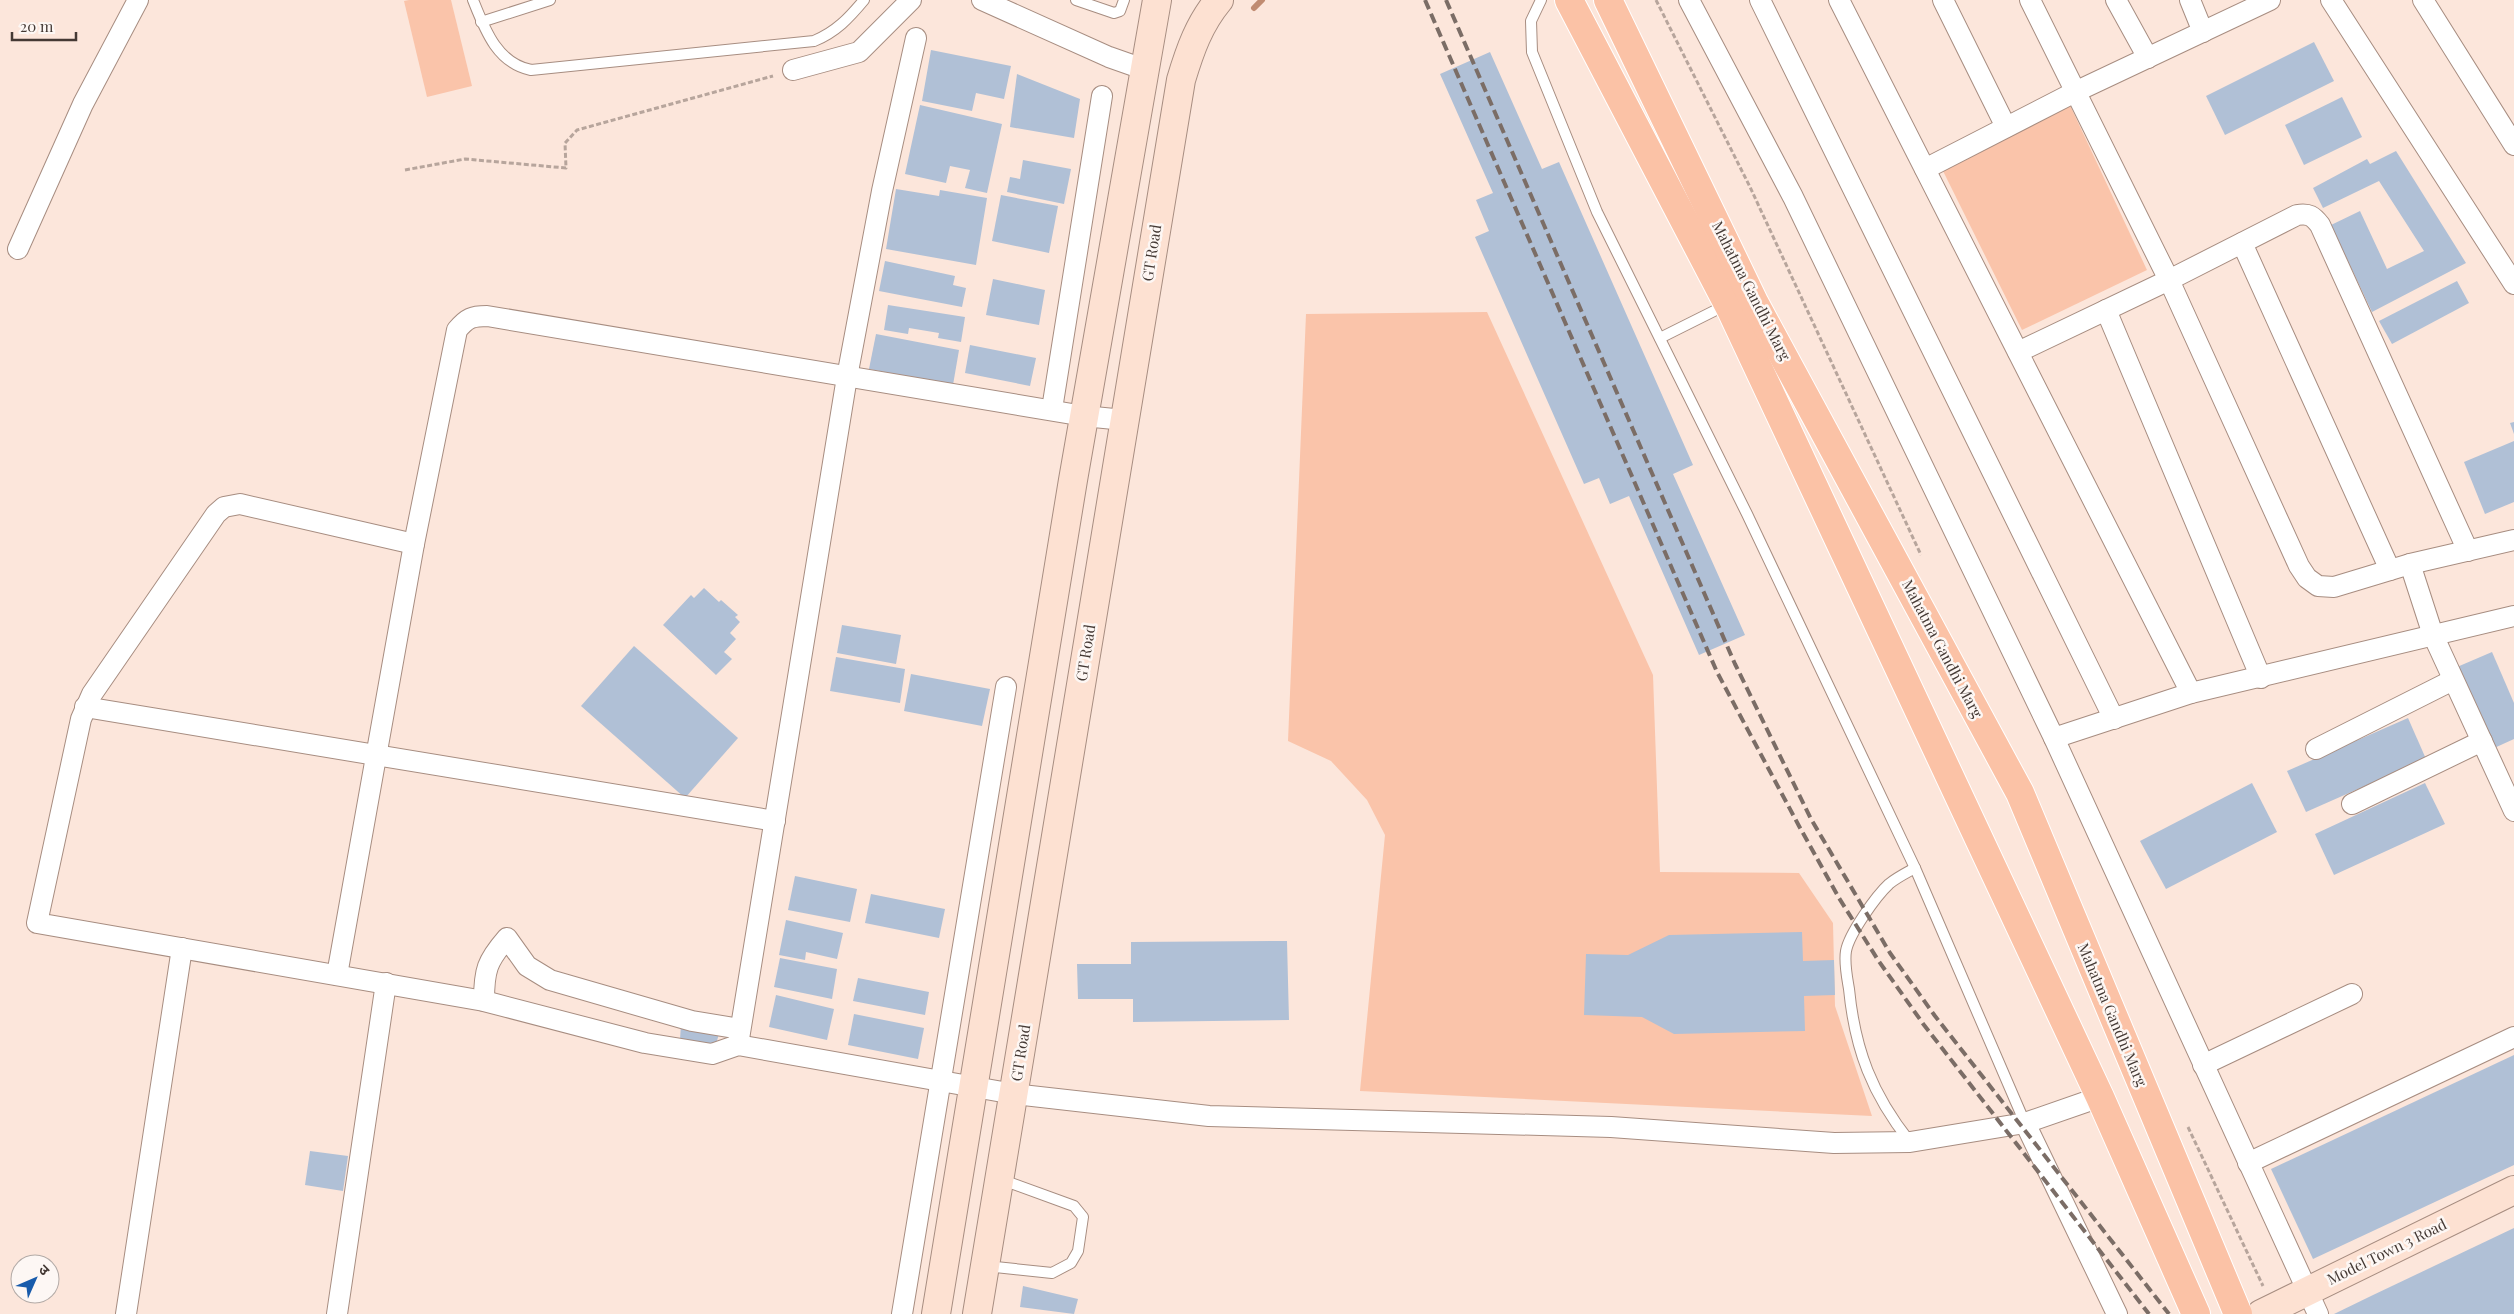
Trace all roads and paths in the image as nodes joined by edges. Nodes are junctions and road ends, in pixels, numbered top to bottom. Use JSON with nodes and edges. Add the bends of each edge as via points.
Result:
{"nodes":[{"id":1,"x":138,"y":0,"type":"edge"},
{"id":2,"x":473,"y":0,"type":"edge"},
{"id":3,"x":550,"y":0,"type":"edge"},
{"id":4,"x":864,"y":0,"type":"edge"},
{"id":5,"x":911,"y":0,"type":"edge"},
{"id":6,"x":982,"y":0,"type":"edge"},
{"id":7,"x":1076,"y":0,"type":"edge"},
{"id":8,"x":1124,"y":0,"type":"edge"},
{"id":9,"x":1157,"y":0,"type":"edge"},
{"id":10,"x":1219,"y":0,"type":"edge"},
{"id":11,"x":1542,"y":0,"type":"edge"},
{"id":12,"x":1568,"y":0,"type":"edge"},
{"id":13,"x":1608,"y":0,"type":"edge"},
{"id":14,"x":1689,"y":0,"type":"edge"},
{"id":15,"x":1760,"y":0,"type":"edge"},
{"id":16,"x":1839,"y":0,"type":"edge"},
{"id":17,"x":1943,"y":0,"type":"edge"},
{"id":18,"x":2030,"y":0,"type":"edge"},
{"id":19,"x":2116,"y":0,"type":"edge"},
{"id":20,"x":2190,"y":0,"type":"edge"},
{"id":21,"x":2270,"y":0,"type":"edge"},
{"id":22,"x":2331,"y":0,"type":"edge"},
{"id":23,"x":2423,"y":0,"type":"edge"},
{"id":24,"x":481,"y":22,"type":"junction"},
{"id":25,"x":2203,"y":32,"type":"junction"},
{"id":26,"x":916,"y":38,"type":"dead end"},
{"id":27,"x":2148,"y":58,"type":"junction"},
{"id":28,"x":793,"y":70,"type":"joint"},
{"id":29,"x":1146,"y":70,"type":"junction"},
{"id":30,"x":2075,"y":92,"type":"junction"},
{"id":31,"x":1102,"y":96,"type":"dead end"},
{"id":32,"x":2006,"y":127,"type":"junction"},
{"id":33,"x":2514,"y":145,"type":"edge"},
{"id":34,"x":1925,"y":169,"type":"junction"},
{"id":35,"x":405,"y":170,"type":"dead end"},
{"id":36,"x":2242,"y":243,"type":"junction"},
{"id":37,"x":18,"y":249,"type":"dead end"},
{"id":38,"x":2170,"y":280,"type":"junction"},
{"id":39,"x":2514,"y":284,"type":"edge"},
{"id":40,"x":1728,"y":304,"type":"junction"},
{"id":41,"x":2106,"y":310,"type":"junction"},
{"id":42,"x":1660,"y":338,"type":"junction"},
{"id":43,"x":2018,"y":352,"type":"junction"},
{"id":44,"x":847,"y":377,"type":"junction"},
{"id":45,"x":1052,"y":409,"type":"junction"},
{"id":46,"x":1084,"y":416,"type":"junction"},
{"id":47,"x":1124,"y":420,"type":"junction"},
{"id":48,"x":2514,"y":540,"type":"edge"},
{"id":49,"x":414,"y":544,"type":"junction"},
{"id":50,"x":2468,"y":551,"type":"junction"},
{"id":51,"x":2410,"y":564,"type":"junction"},
{"id":52,"x":2390,"y":570,"type":"junction"},
{"id":53,"x":2514,"y":616,"type":"edge"},
{"id":54,"x":2433,"y":635,"type":"junction"},
{"id":55,"x":2261,"y":678,"type":"junction"},
{"id":56,"x":2453,"y":680,"type":"junction"},
{"id":57,"x":1006,"y":687,"type":"dead end"},
{"id":58,"x":2191,"y":694,"type":"junction"},
{"id":59,"x":85,"y":707,"type":"junction"},
{"id":60,"x":2114,"y":719,"type":"junction"},
{"id":61,"x":2054,"y":738,"type":"junction"},
{"id":62,"x":2482,"y":742,"type":"junction"},
{"id":63,"x":2316,"y":749,"type":"dead end"},
{"id":64,"x":377,"y":754,"type":"junction"},
{"id":65,"x":2352,"y":804,"type":"dead end"},
{"id":66,"x":2514,"y":811,"type":"edge"},
{"id":67,"x":775,"y":820,"type":"junction"},
{"id":68,"x":1915,"y":868,"type":"junction"},
{"id":69,"x":182,"y":948,"type":"junction"},
{"id":70,"x":338,"y":975,"type":"junction"},
{"id":71,"x":386,"y":984,"type":"junction"},
{"id":72,"x":2352,"y":994,"type":"dead end"},
{"id":73,"x":484,"y":1001,"type":"junction"},
{"id":74,"x":739,"y":1037,"type":"junction"},
{"id":75,"x":2514,"y":1038,"type":"edge"},
{"id":76,"x":2203,"y":1065,"type":"junction"},
{"id":77,"x":941,"y":1080,"type":"junction"},
{"id":78,"x":973,"y":1087,"type":"junction"},
{"id":79,"x":1014,"y":1094,"type":"junction"},
{"id":80,"x":2100,"y":1097,"type":"junction"},
{"id":81,"x":2025,"y":1123,"type":"junction"},
{"id":82,"x":1910,"y":1142,"type":"junction"},
{"id":83,"x":2248,"y":1163,"type":"junction"},
{"id":84,"x":1000,"y":1179,"type":"junction"},
{"id":85,"x":2514,"y":1190,"type":"edge"},
{"id":86,"x":985,"y":1265,"type":"junction"},
{"id":87,"x":2312,"y":1302,"type":"edge"},
{"id":88,"x":126,"y":1314,"type":"edge"},
{"id":89,"x":337,"y":1314,"type":"edge"},
{"id":90,"x":902,"y":1314,"type":"edge"},
{"id":91,"x":936,"y":1314,"type":"edge"},
{"id":92,"x":977,"y":1314,"type":"edge"},
{"id":93,"x":2117,"y":1314,"type":"edge"},
{"id":94,"x":2196,"y":1314,"type":"edge"},
{"id":95,"x":2238,"y":1314,"type":"edge"},
{"id":96,"x":2261,"y":1314,"type":"edge"}],
"edges":[{"from":1,"to":37,"type":"street","via":[[83,104]]},
{"from":2,"to":24,"type":"lane"},
{"from":3,"to":24,"type":"lane"},
{"from":4,"to":24,"type":"lane","via":[[830,35],[814,41],[532,70],[510,63],[498,52]]},
{"from":5,"to":28,"type":"street","via":[[859,52]]},
{"from":6,"to":29,"type":"street","via":[[1109,57]]},
{"from":7,"to":8,"type":"lane","via":[[1114,13],[1120,11]]},
{"from":9,"to":29,"type":"main road"},
{"from":10,"to":47,"type":"main road","name":"GT Road","via":[[1201,24],[1181,80]]},
{"from":11,"to":42,"type":"lane","via":[[1532,21],[1532,52],[1598,212]]},
{"from":12,"to":40,"type":"main road","name":"Mahatma Gandhi Marg"},
{"from":13,"to":95,"type":"main road","name":"Mahatma Gandhi Marg","via":[[1755,304],[2020,793]]},
{"from":14,"to":61,"type":"street","via":[[1793,196]]},
{"from":15,"to":60,"type":"street"},
{"from":16,"to":34,"type":"street"},
{"from":17,"to":32,"type":"street"},
{"from":18,"to":30,"type":"street"},
{"from":19,"to":27,"type":"street"},
{"from":20,"to":25,"type":"street"},
{"from":21,"to":25,"type":"street"},
{"from":22,"to":39,"type":"street"},
{"from":23,"to":33,"type":"street"},
{"from":25,"to":27,"type":"street"},
{"from":26,"to":44,"type":"street","via":[[882,191]]},
{"from":27,"to":30,"type":"street"},
{"from":28,"to":35,"type":"path","via":[[577,130],[565,143],[566,168],[466,159]]},
{"from":29,"to":46,"type":"main road"},
{"from":30,"to":32,"type":"street"},
{"from":30,"to":38,"type":"street"},
{"from":31,"to":45,"type":"street"},
{"from":32,"to":34,"type":"street"},
{"from":34,"to":43,"type":"street"},
{"from":36,"to":38,"type":"street"},
{"from":36,"to":50,"type":"street","via":[[2297,214],[2313,216],[2320,225]]},
{"from":36,"to":52,"type":"street"},
{"from":38,"to":41,"type":"street"},
{"from":38,"to":52,"type":"street","via":[[2307,578],[2318,586],[2334,587]]},
{"from":40,"to":42,"type":"lane"},
{"from":40,"to":80,"type":"main road","name":"Mahatma Gandhi Marg"},
{"from":41,"to":43,"type":"street"},
{"from":41,"to":55,"type":"street"},
{"from":42,"to":68,"type":"lane"},
{"from":43,"to":58,"type":"street"},
{"from":44,"to":45,"type":"street"},
{"from":44,"to":49,"type":"street","via":[[474,316],[465,319],[457,330]]},
{"from":44,"to":67,"type":"street"},
{"from":45,"to":46,"type":"street"},
{"from":46,"to":47,"type":"street"},
{"from":46,"to":78,"type":"main road"},
{"from":47,"to":79,"type":"main road","name":"GT Road"},
{"from":48,"to":50,"type":"street"},
{"from":49,"to":59,"type":"street","via":[[240,504],[224,507],[183,560]]},
{"from":49,"to":64,"type":"street"},
{"from":50,"to":51,"type":"street"},
{"from":51,"to":52,"type":"street"},
{"from":51,"to":54,"type":"street"},
{"from":53,"to":54,"type":"street"},
{"from":54,"to":55,"type":"street"},
{"from":54,"to":56,"type":"street"},
{"from":55,"to":58,"type":"street"},
{"from":56,"to":62,"type":"street"},
{"from":56,"to":63,"type":"street"},
{"from":57,"to":77,"type":"street"},
{"from":58,"to":60,"type":"street"},
{"from":59,"to":64,"type":"street"},
{"from":59,"to":69,"type":"street","via":[[37,923]]},
{"from":60,"to":61,"type":"street"},
{"from":61,"to":76,"type":"street"},
{"from":62,"to":65,"type":"street"},
{"from":62,"to":66,"type":"street"},
{"from":64,"to":67,"type":"street"},
{"from":64,"to":70,"type":"street"},
{"from":67,"to":74,"type":"street"},
{"from":68,"to":81,"type":"lane"},
{"from":68,"to":82,"type":"lane","via":[[1880,893],[1849,943],[1846,963],[1852,1019],[1863,1058],[1887,1113]]},
{"from":69,"to":70,"type":"street"},
{"from":69,"to":88,"type":"street"},
{"from":70,"to":71,"type":"street"},
{"from":71,"to":73,"type":"street"},
{"from":71,"to":89,"type":"street"},
{"from":72,"to":76,"type":"street"},
{"from":73,"to":74,"type":"street","via":[[645,1043],[712,1054]]},
{"from":73,"to":74,"type":"street","via":[[484,982],[490,958],[507,938],[527,966],[550,980]]},
{"from":74,"to":77,"type":"street"},
{"from":75,"to":83,"type":"street"},
{"from":76,"to":83,"type":"street"},
{"from":77,"to":78,"type":"street"},
{"from":77,"to":90,"type":"street"},
{"from":78,"to":79,"type":"street"},
{"from":78,"to":91,"type":"main road"},
{"from":79,"to":82,"type":"street","via":[[1218,1117],[1611,1127],[1834,1143]]},
{"from":79,"to":84,"type":"main road","name":"GT Road"},
{"from":80,"to":81,"type":"street"},
{"from":80,"to":94,"type":"main road","name":"Mahatma Gandhi Marg"},
{"from":81,"to":82,"type":"street"},
{"from":81,"to":93,"type":"street"},
{"from":83,"to":87,"type":"street"},
{"from":84,"to":86,"type":"main road","name":"GT Road"},
{"from":84,"to":86,"type":"lane","via":[[1074,1206],[1083,1217],[1078,1251],[1071,1263],[1052,1273]]},
{"from":85,"to":87,"type":"main road","name":"Model Town 3 Road"},
{"from":86,"to":92,"type":"main road","name":"GT Road"},
{"from":87,"to":96,"type":"main road","name":"Model Town 3 Road"}]}
